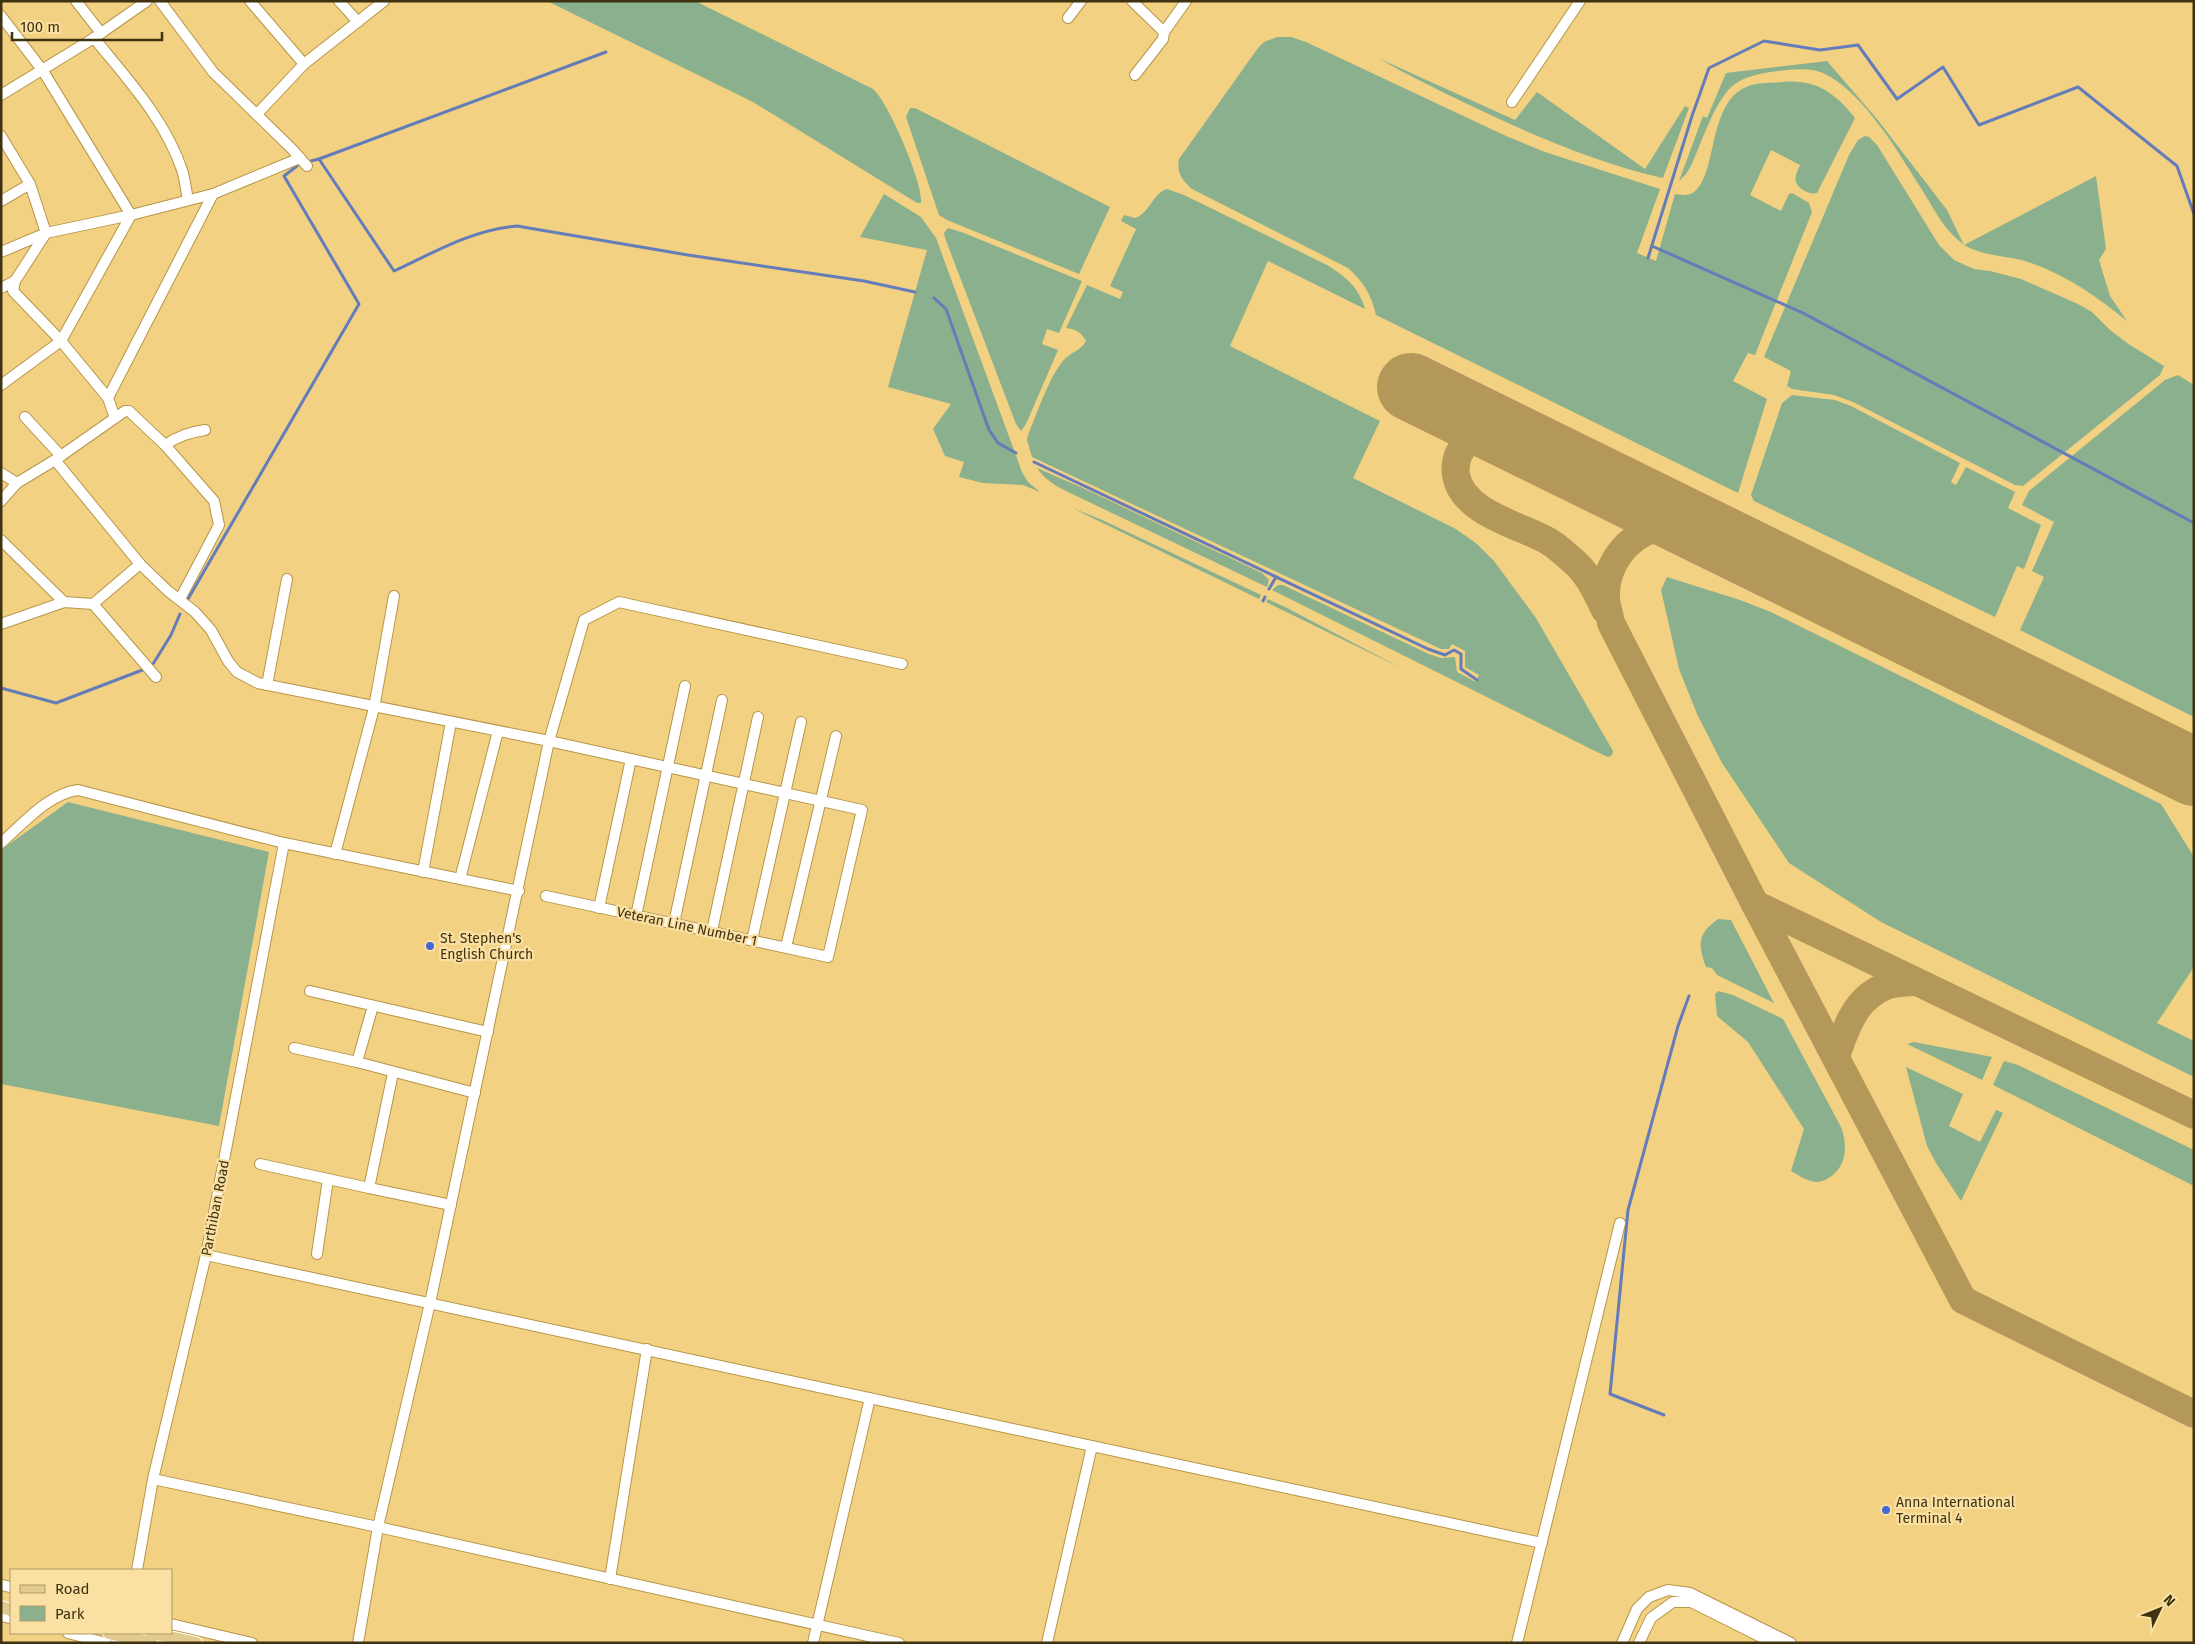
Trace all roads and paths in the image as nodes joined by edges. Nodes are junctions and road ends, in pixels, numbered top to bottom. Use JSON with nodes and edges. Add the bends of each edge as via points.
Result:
{"nodes":[{"id":1,"x":76,"y":1,"type":"edge"},
{"id":2,"x":147,"y":1,"type":"edge"},
{"id":3,"x":160,"y":1,"type":"edge"},
{"id":4,"x":250,"y":1,"type":"edge"},
{"id":5,"x":339,"y":1,"type":"edge"},
{"id":6,"x":384,"y":1,"type":"edge"},
{"id":7,"x":1081,"y":1,"type":"edge"},
{"id":8,"x":1132,"y":1,"type":"edge"},
{"id":9,"x":1186,"y":1,"type":"edge"},
{"id":10,"x":1580,"y":1,"type":"edge"},
{"id":11,"x":1,"y":16,"type":"edge"},
{"id":12,"x":1068,"y":18,"type":"dead end"},
{"id":13,"x":358,"y":22,"type":"junction"},
{"id":14,"x":1164,"y":32,"type":"junction"},
{"id":15,"x":97,"y":35,"type":"junction"},
{"id":16,"x":304,"y":64,"type":"junction"},
{"id":17,"x":43,"y":70,"type":"junction"},
{"id":18,"x":1135,"y":75,"type":"dead end"},
{"id":19,"x":1,"y":95,"type":"edge"},
{"id":20,"x":1512,"y":102,"type":"dead end"},
{"id":21,"x":257,"y":114,"type":"junction"},
{"id":22,"x":1,"y":136,"type":"edge"},
{"id":23,"x":30,"y":184,"type":"junction"},
{"id":24,"x":214,"y":194,"type":"junction"},
{"id":25,"x":188,"y":200,"type":"junction"},
{"id":26,"x":1,"y":201,"type":"edge"},
{"id":27,"x":132,"y":215,"type":"junction"},
{"id":28,"x":46,"y":233,"type":"junction"},
{"id":29,"x":1,"y":252,"type":"edge"},
{"id":30,"x":15,"y":281,"type":"junction"},
{"id":31,"x":1,"y":288,"type":"edge"},
{"id":32,"x":61,"y":341,"type":"junction"},
{"id":33,"x":1,"y":385,"type":"edge"},
{"id":34,"x":108,"y":398,"type":"junction"},
{"id":35,"x":25,"y":417,"type":"dead end"},
{"id":36,"x":115,"y":418,"type":"junction"},
{"id":37,"x":205,"y":430,"type":"dead end"},
{"id":38,"x":165,"y":445,"type":"junction"},
{"id":39,"x":58,"y":458,"type":"junction"},
{"id":40,"x":1,"y":473,"type":"edge"},
{"id":41,"x":17,"y":483,"type":"junction"},
{"id":42,"x":1,"y":502,"type":"edge"},
{"id":43,"x":1,"y":540,"type":"edge"},
{"id":44,"x":140,"y":564,"type":"junction"},
{"id":45,"x":286,"y":579,"type":"dead end"},
{"id":46,"x":394,"y":596,"type":"dead end"},
{"id":47,"x":180,"y":599,"type":"junction"},
{"id":48,"x":64,"y":602,"type":"junction"},
{"id":49,"x":93,"y":604,"type":"junction"},
{"id":50,"x":1,"y":624,"type":"edge"},
{"id":51,"x":902,"y":664,"type":"dead end"},
{"id":52,"x":156,"y":677,"type":"dead end"},
{"id":53,"x":267,"y":685,"type":"junction"},
{"id":54,"x":685,"y":686,"type":"dead end"},
{"id":55,"x":722,"y":700,"type":"dead end"},
{"id":56,"x":374,"y":708,"type":"junction"},
{"id":57,"x":758,"y":717,"type":"dead end"},
{"id":58,"x":451,"y":722,"type":"junction"},
{"id":59,"x":801,"y":722,"type":"dead end"},
{"id":60,"x":498,"y":731,"type":"junction"},
{"id":61,"x":836,"y":736,"type":"dead end"},
{"id":62,"x":549,"y":741,"type":"junction"},
{"id":63,"x":631,"y":759,"type":"junction"},
{"id":64,"x":668,"y":767,"type":"junction"},
{"id":65,"x":706,"y":775,"type":"junction"},
{"id":66,"x":744,"y":786,"type":"junction"},
{"id":67,"x":784,"y":792,"type":"junction"},
{"id":68,"x":821,"y":801,"type":"junction"},
{"id":69,"x":1,"y":843,"type":"edge"},
{"id":70,"x":284,"y":843,"type":"junction"},
{"id":71,"x":335,"y":854,"type":"junction"},
{"id":72,"x":423,"y":872,"type":"junction"},
{"id":73,"x":460,"y":879,"type":"junction"},
{"id":74,"x":519,"y":891,"type":"junction"},
{"id":75,"x":546,"y":896,"type":"dead end"},
{"id":76,"x":599,"y":908,"type":"junction"},
{"id":77,"x":636,"y":916,"type":"junction"},
{"id":78,"x":674,"y":923,"type":"junction"},
{"id":79,"x":712,"y":931,"type":"junction"},
{"id":80,"x":752,"y":940,"type":"junction"},
{"id":81,"x":786,"y":947,"type":"junction"},
{"id":82,"x":310,"y":991,"type":"dead end"},
{"id":83,"x":373,"y":1006,"type":"junction"},
{"id":84,"x":488,"y":1032,"type":"junction"},
{"id":85,"x":294,"y":1048,"type":"dead end"},
{"id":86,"x":357,"y":1062,"type":"junction"},
{"id":87,"x":393,"y":1072,"type":"junction"},
{"id":88,"x":475,"y":1093,"type":"junction"},
{"id":89,"x":260,"y":1164,"type":"dead end"},
{"id":90,"x":328,"y":1179,"type":"junction"},
{"id":91,"x":369,"y":1188,"type":"junction"},
{"id":92,"x":451,"y":1205,"type":"junction"},
{"id":93,"x":1620,"y":1223,"type":"dead end"},
{"id":94,"x":317,"y":1254,"type":"dead end"},
{"id":95,"x":206,"y":1255,"type":"junction"},
{"id":96,"x":430,"y":1303,"type":"junction"},
{"id":97,"x":647,"y":1349,"type":"junction"},
{"id":98,"x":870,"y":1398,"type":"junction"},
{"id":99,"x":1092,"y":1446,"type":"junction"},
{"id":100,"x":153,"y":1479,"type":"junction"},
{"id":101,"x":378,"y":1527,"type":"junction"},
{"id":102,"x":1542,"y":1543,"type":"junction"},
{"id":103,"x":137,"y":1569,"type":"edge"},
{"id":104,"x":610,"y":1579,"type":"junction"},
{"id":105,"x":172,"y":1624,"type":"edge"},
{"id":106,"x":816,"y":1624,"type":"junction"},
{"id":107,"x":72,"y":1634,"type":"edge"},
{"id":108,"x":112,"y":1634,"type":"edge"},
{"id":109,"x":156,"y":1634,"type":"edge"},
{"id":110,"x":106,"y":1643,"type":"edge"},
{"id":111,"x":151,"y":1643,"type":"edge"},
{"id":112,"x":196,"y":1643,"type":"edge"},
{"id":113,"x":252,"y":1643,"type":"edge"},
{"id":114,"x":358,"y":1643,"type":"edge"},
{"id":115,"x":813,"y":1643,"type":"edge"},
{"id":116,"x":899,"y":1643,"type":"edge"},
{"id":117,"x":1047,"y":1643,"type":"edge"},
{"id":118,"x":1517,"y":1643,"type":"edge"},
{"id":119,"x":1622,"y":1643,"type":"edge"},
{"id":120,"x":1639,"y":1643,"type":"edge"},
{"id":121,"x":1773,"y":1643,"type":"edge"},
{"id":122,"x":1790,"y":1643,"type":"edge"}],
"edges":[{"from":1,"to":15,"type":"street"},
{"from":2,"to":15,"type":"street"},
{"from":3,"to":21,"type":"street","via":[[213,72]]},
{"from":4,"to":16,"type":"street"},
{"from":5,"to":13,"type":"street"},
{"from":6,"to":13,"type":"street"},
{"from":7,"to":12,"type":"street"},
{"from":8,"to":14,"type":"street"},
{"from":9,"to":14,"type":"street"},
{"from":10,"to":20,"type":"street"},
{"from":11,"to":17,"type":"street"},
{"from":13,"to":16,"type":"street"},
{"from":14,"to":18,"type":"street","via":[[1163,39]]},
{"from":15,"to":17,"type":"street"},
{"from":15,"to":25,"type":"street","via":[[168,137],[182,170]]},
{"from":16,"to":21,"type":"street"},
{"from":17,"to":19,"type":"street"},
{"from":17,"to":27,"type":"street"},
{"from":21,"to":24,"type":"street","via":[[304,162]]},
{"from":22,"to":23,"type":"street"},
{"from":23,"to":26,"type":"street"},
{"from":23,"to":28,"type":"street"},
{"from":24,"to":25,"type":"street"},
{"from":24,"to":34,"type":"street"},
{"from":25,"to":27,"type":"street"},
{"from":27,"to":28,"type":"street"},
{"from":27,"to":32,"type":"street"},
{"from":28,"to":29,"type":"street"},
{"from":28,"to":30,"type":"street"},
{"from":30,"to":31,"type":"street"},
{"from":30,"to":32,"type":"street","via":[[13,291]]},
{"from":32,"to":33,"type":"street"},
{"from":32,"to":34,"type":"street"},
{"from":34,"to":36,"type":"street"},
{"from":35,"to":39,"type":"street"},
{"from":36,"to":38,"type":"street","via":[[129,412]]},
{"from":36,"to":39,"type":"street"},
{"from":37,"to":38,"type":"street","via":[[176,437]]},
{"from":38,"to":47,"type":"street","via":[[214,501],[219,525]]},
{"from":39,"to":41,"type":"street"},
{"from":39,"to":44,"type":"street"},
{"from":40,"to":41,"type":"street"},
{"from":41,"to":42,"type":"street"},
{"from":43,"to":48,"type":"street"},
{"from":44,"to":47,"type":"street"},
{"from":44,"to":49,"type":"street"},
{"from":45,"to":53,"type":"street"},
{"from":46,"to":56,"type":"street"},
{"from":47,"to":53,"type":"street","via":[[211,630],[237,672]]},
{"from":48,"to":49,"type":"street"},
{"from":48,"to":50,"type":"street"},
{"from":49,"to":52,"type":"street"},
{"from":51,"to":62,"type":"street","via":[[619,602],[584,620]]},
{"from":53,"to":56,"type":"street"},
{"from":54,"to":64,"type":"street"},
{"from":55,"to":65,"type":"street"},
{"from":56,"to":58,"type":"street"},
{"from":56,"to":71,"type":"street"},
{"from":57,"to":66,"type":"street"},
{"from":58,"to":60,"type":"street"},
{"from":58,"to":72,"type":"street"},
{"from":59,"to":67,"type":"street"},
{"from":60,"to":62,"type":"street"},
{"from":60,"to":73,"type":"street"},
{"from":61,"to":68,"type":"street"},
{"from":62,"to":63,"type":"street"},
{"from":62,"to":74,"type":"street"},
{"from":63,"to":64,"type":"street"},
{"from":63,"to":76,"type":"street"},
{"from":64,"to":65,"type":"street"},
{"from":64,"to":77,"type":"street"},
{"from":65,"to":66,"type":"street"},
{"from":65,"to":78,"type":"street"},
{"from":66,"to":67,"type":"street"},
{"from":66,"to":79,"type":"street"},
{"from":67,"to":68,"type":"street"},
{"from":67,"to":80,"type":"street"},
{"from":68,"to":81,"type":"street"},
{"from":68,"to":81,"type":"street","name":"Veteran Line Number 1","via":[[862,810],[828,957]]},
{"from":69,"to":70,"type":"street","via":[[51,799],[78,790]]},
{"from":70,"to":71,"type":"street"},
{"from":70,"to":95,"type":"street","name":"Parthiban Road"},
{"from":71,"to":72,"type":"street"},
{"from":72,"to":73,"type":"street"},
{"from":73,"to":74,"type":"street"},
{"from":74,"to":84,"type":"street"},
{"from":75,"to":76,"type":"street","name":"Veteran Line Number 1"},
{"from":76,"to":77,"type":"street","name":"Veteran Line Number 1"},
{"from":77,"to":78,"type":"street","name":"Veteran Line Number 1"},
{"from":78,"to":79,"type":"street","name":"Veteran Line Number 1"},
{"from":79,"to":80,"type":"street","name":"Veteran Line Number 1"},
{"from":80,"to":81,"type":"street","name":"Veteran Line Number 1"},
{"from":82,"to":83,"type":"street"},
{"from":83,"to":84,"type":"street"},
{"from":83,"to":86,"type":"street"},
{"from":84,"to":88,"type":"street"},
{"from":85,"to":86,"type":"street"},
{"from":86,"to":87,"type":"street"},
{"from":87,"to":88,"type":"street"},
{"from":87,"to":91,"type":"street"},
{"from":88,"to":92,"type":"street"},
{"from":89,"to":90,"type":"street"},
{"from":90,"to":91,"type":"street"},
{"from":90,"to":94,"type":"street"},
{"from":91,"to":92,"type":"street"},
{"from":92,"to":96,"type":"street"},
{"from":93,"to":102,"type":"street"},
{"from":95,"to":96,"type":"street"},
{"from":95,"to":100,"type":"street","name":"Parthiban Road"},
{"from":96,"to":97,"type":"street"},
{"from":96,"to":101,"type":"street"},
{"from":97,"to":98,"type":"street"},
{"from":97,"to":104,"type":"street"},
{"from":98,"to":99,"type":"street"},
{"from":98,"to":106,"type":"street"},
{"from":99,"to":102,"type":"street"},
{"from":99,"to":117,"type":"street"},
{"from":100,"to":101,"type":"street"},
{"from":100,"to":103,"type":"street","name":"Parthiban Road"},
{"from":101,"to":104,"type":"street"},
{"from":101,"to":114,"type":"street"},
{"from":102,"to":118,"type":"street"},
{"from":104,"to":106,"type":"street"},
{"from":105,"to":113,"type":"street"},
{"from":106,"to":115,"type":"street"},
{"from":106,"to":116,"type":"street"},
{"from":107,"to":110,"type":"street"},
{"from":108,"to":111,"type":"main road"},
{"from":109,"to":112,"type":"main road"},
{"from":119,"to":122,"type":"street","via":[[1637,1610],[1648,1597],[1668,1590],[1690,1593]]},
{"from":120,"to":121,"type":"street","via":[[1651,1618],[1673,1602],[1691,1602]]}]}
